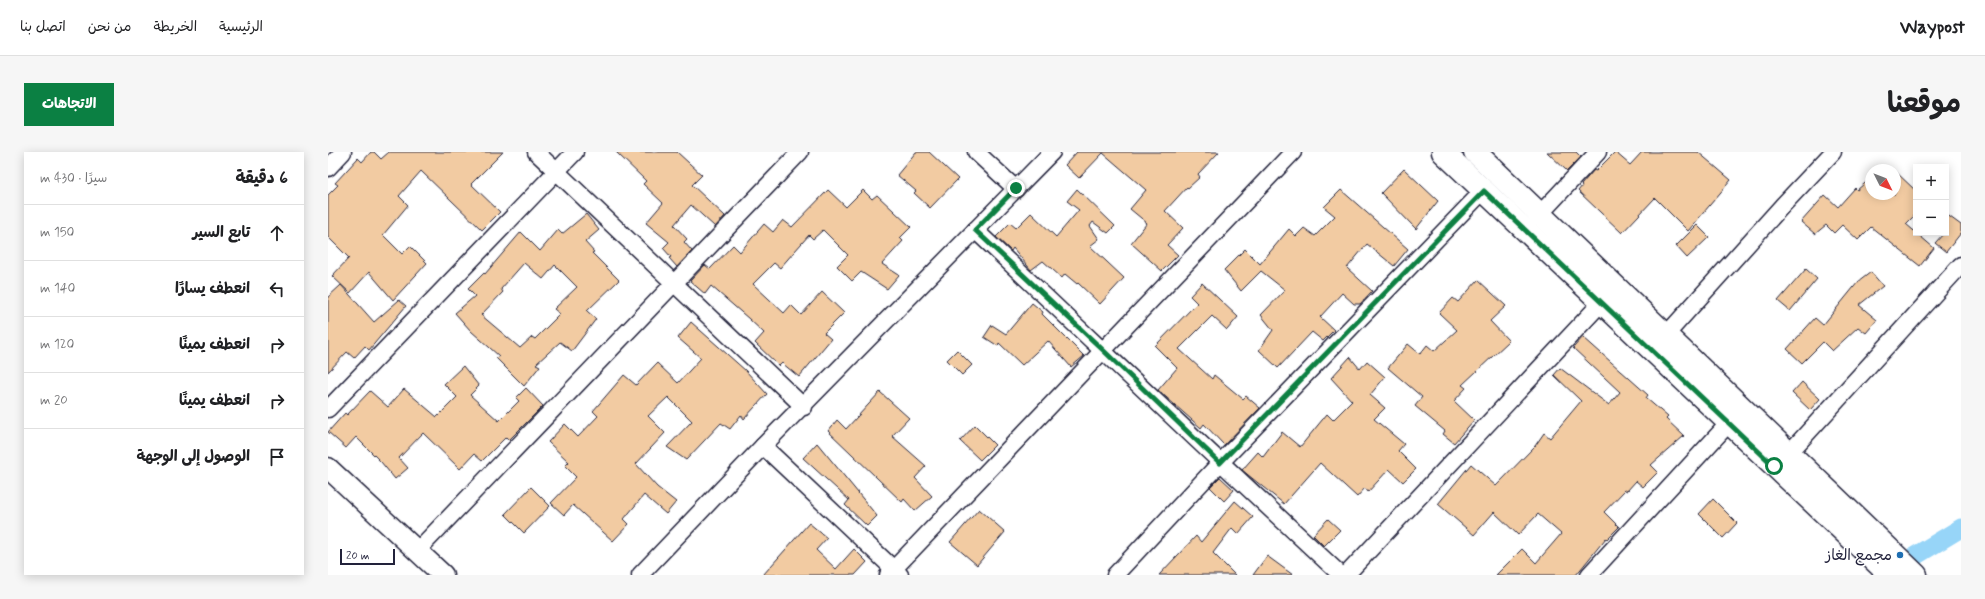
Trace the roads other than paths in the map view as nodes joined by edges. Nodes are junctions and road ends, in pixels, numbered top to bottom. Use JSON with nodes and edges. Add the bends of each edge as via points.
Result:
{"nodes":[{"id":1,"x":343,"y":152,"type":"edge"},
{"id":2,"x":536,"y":152,"type":"edge"},
{"id":3,"x":575,"y":152,"type":"edge"},
{"id":4,"x":800,"y":152,"type":"edge"},
{"id":5,"x":976,"y":152,"type":"edge"},
{"id":6,"x":1052,"y":152,"type":"edge"},
{"id":7,"x":1293,"y":152,"type":"edge"},
{"id":8,"x":1443,"y":152,"type":"edge"},
{"id":9,"x":1475,"y":152,"type":"edge"},
{"id":10,"x":1598,"y":152,"type":"edge"},
{"id":11,"x":1833,"y":152,"type":"edge"},
{"id":12,"x":328,"y":168,"type":"edge"},
{"id":13,"x":556,"y":171,"type":"junction"},
{"id":14,"x":1016,"y":188,"type":"junction"},
{"id":15,"x":1484,"y":191,"type":"junction"},
{"id":16,"x":1540,"y":214,"type":"junction"},
{"id":17,"x":975,"y":230,"type":"junction"},
{"id":18,"x":1961,"y":265,"type":"edge"},
{"id":19,"x":674,"y":283,"type":"junction"},
{"id":20,"x":1602,"y":302,"type":"junction"},
{"id":21,"x":1666,"y":335,"type":"junction"},
{"id":22,"x":1103,"y":350,"type":"junction"},
{"id":23,"x":804,"y":406,"type":"junction"},
{"id":24,"x":328,"y":410,"type":"edge"},
{"id":25,"x":1729,"y":423,"type":"junction"},
{"id":26,"x":763,"y":446,"type":"junction"},
{"id":27,"x":1790,"y":452,"type":"junction"},
{"id":28,"x":1220,"y":463,"type":"junction"},
{"id":29,"x":329,"y":471,"type":"edge"},
{"id":30,"x":417,"y":550,"type":"junction"},
{"id":31,"x":1879,"y":552,"type":"junction"},
{"id":32,"x":894,"y":573,"type":"edge"},
{"id":33,"x":1915,"y":574,"type":"edge"},
{"id":34,"x":443,"y":575,"type":"edge"},
{"id":35,"x":640,"y":575,"type":"edge"},
{"id":36,"x":1115,"y":575,"type":"edge"},
{"id":37,"x":1341,"y":575,"type":"edge"},
{"id":38,"x":1346,"y":575,"type":"edge"},
{"id":39,"x":1589,"y":575,"type":"edge"},
{"id":40,"x":1890,"y":575,"type":"edge"}],
"edges":[{"from":1,"to":12,"type":"street"},
{"from":2,"to":13,"type":"street"},
{"from":3,"to":13,"type":"street"},
{"from":4,"to":19,"type":"street"},
{"from":5,"to":14,"type":"street"},
{"from":6,"to":14,"type":"street"},
{"from":7,"to":22,"type":"street"},
{"from":8,"to":15,"type":"main road"},
{"from":9,"to":16,"type":"main road"},
{"from":10,"to":16,"type":"street"},
{"from":11,"to":21,"type":"street"},
{"from":13,"to":19,"type":"street"},
{"from":13,"to":24,"type":"street"},
{"from":14,"to":17,"type":"street"},
{"from":15,"to":20,"type":"main road"},
{"from":15,"to":28,"type":"street"},
{"from":16,"to":21,"type":"main road"},
{"from":17,"to":22,"type":"street"},
{"from":17,"to":23,"type":"street"},
{"from":18,"to":27,"type":"street"},
{"from":19,"to":23,"type":"street"},
{"from":19,"to":30,"type":"street"},
{"from":20,"to":25,"type":"main road"},
{"from":20,"to":38,"type":"street"},
{"from":21,"to":27,"type":"main road"},
{"from":22,"to":28,"type":"street"},
{"from":22,"to":32,"type":"street"},
{"from":23,"to":26,"type":"street"},
{"from":25,"to":31,"type":"main road"},
{"from":25,"to":39,"type":"street"},
{"from":26,"to":32,"type":"street"},
{"from":26,"to":35,"type":"street"},
{"from":27,"to":31,"type":"main road"},
{"from":28,"to":36,"type":"street"},
{"from":28,"to":37,"type":"street"},
{"from":29,"to":30,"type":"street"},
{"from":30,"to":34,"type":"street"},
{"from":31,"to":33,"type":"main road"},
{"from":31,"to":40,"type":"main road"}]}
